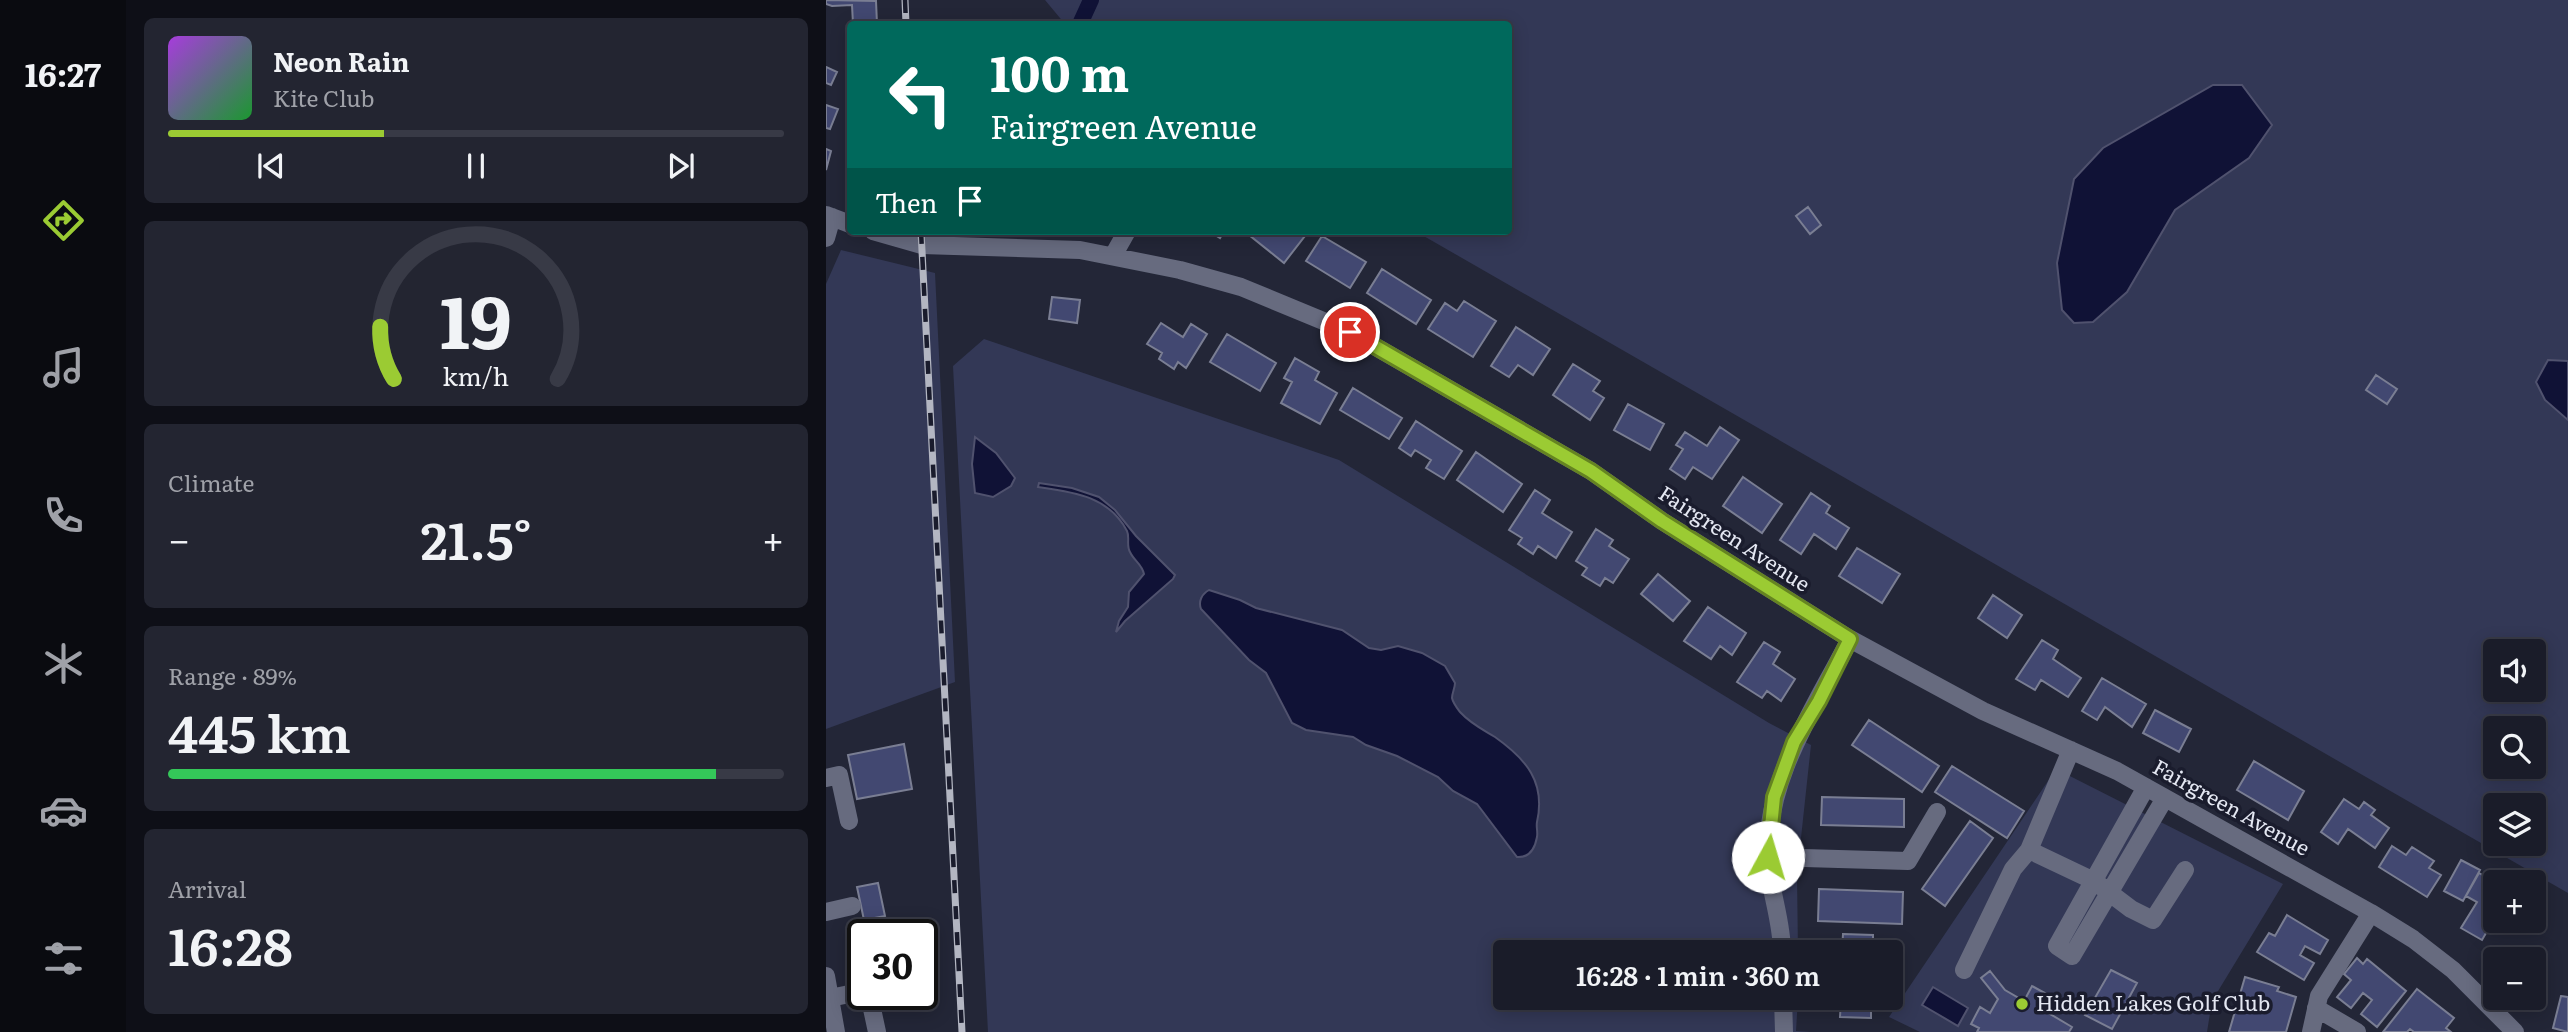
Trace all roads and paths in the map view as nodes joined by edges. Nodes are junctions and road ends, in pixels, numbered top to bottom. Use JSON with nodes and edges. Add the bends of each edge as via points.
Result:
{"nodes":[{"id":1,"x":829,"y":216,"type":"edge"},
{"id":2,"x":847,"y":223,"type":"edge"},
{"id":3,"x":887,"y":235,"type":"edge"},
{"id":4,"x":1125,"y":235,"type":"edge"},
{"id":5,"x":826,"y":238,"type":"edge"},
{"id":6,"x":982,"y":239,"type":"edge"},
{"id":7,"x":1113,"y":256,"type":"junction"},
{"id":8,"x":1850,"y":639,"type":"junction"},
{"id":9,"x":2071,"y":750,"type":"junction"},
{"id":10,"x":826,"y":778,"type":"edge"},
{"id":11,"x":2146,"y":787,"type":"junction"},
{"id":12,"x":2165,"y":798,"type":"junction"},
{"id":13,"x":1937,"y":812,"type":"dead end"},
{"id":14,"x":849,"y":821,"type":"dead end"},
{"id":15,"x":2029,"y":850,"type":"junction"},
{"id":16,"x":1768,"y":857,"type":"junction"},
{"id":17,"x":2185,"y":870,"type":"dead end"},
{"id":18,"x":2094,"y":881,"type":"junction"},
{"id":19,"x":2110,"y":891,"type":"junction"},
{"id":20,"x":852,"y":906,"type":"dead end"},
{"id":21,"x":826,"y":912,"type":"edge"},
{"id":22,"x":2371,"y":913,"type":"junction"},
{"id":23,"x":1780,"y":940,"type":"edge"},
{"id":24,"x":1964,"y":970,"type":"dead end"},
{"id":25,"x":826,"y":976,"type":"edge"},
{"id":26,"x":847,"y":994,"type":"edge"},
{"id":27,"x":830,"y":998,"type":"junction"},
{"id":28,"x":2316,"y":1008,"type":"junction"},
{"id":29,"x":872,"y":1010,"type":"edge"},
{"id":30,"x":1783,"y":1010,"type":"edge"},
{"id":31,"x":836,"y":1032,"type":"edge"},
{"id":32,"x":877,"y":1032,"type":"edge"},
{"id":33,"x":1784,"y":1032,"type":"edge"},
{"id":34,"x":2311,"y":1032,"type":"edge"},
{"id":35,"x":2357,"y":1032,"type":"edge"},
{"id":36,"x":2515,"y":1032,"type":"edge"}],
"edges":[{"from":1,"to":2,"type":"street"},
{"from":1,"to":5,"type":"street"},
{"from":3,"to":6,"type":"street","name":"Fairgreen Avenue","via":[[922,245]]},
{"from":4,"to":7,"type":"street"},
{"from":6,"to":7,"type":"street","name":"Fairgreen Avenue"},
{"from":7,"to":8,"type":"street","name":"Fairgreen Avenue","via":[[1241,287],[1350,332],[1591,471]]},
{"from":8,"to":9,"type":"street","name":"Fairgreen Avenue","via":[[1983,710]]},
{"from":8,"to":16,"type":"street","via":[[1794,742],[1774,797]]},
{"from":9,"to":11,"type":"street","name":"Fairgreen Avenue"},
{"from":9,"to":15,"type":"street"},
{"from":10,"to":14,"type":"street","via":[[839,775]]},
{"from":11,"to":12,"type":"street","name":"Fairgreen Avenue"},
{"from":11,"to":18,"type":"street"},
{"from":12,"to":19,"type":"street"},
{"from":12,"to":22,"type":"street","name":"Fairgreen Avenue"},
{"from":13,"to":16,"type":"street","via":[[1908,861]]},
{"from":15,"to":18,"type":"street"},
{"from":15,"to":24,"type":"street","via":[[2013,869]]},
{"from":16,"to":23,"type":"street"},
{"from":17,"to":19,"type":"street","via":[[2153,919]]},
{"from":18,"to":19,"type":"street"},
{"from":18,"to":19,"type":"street","via":[[2057,946],[2072,956]]},
{"from":20,"to":21,"type":"street"},
{"from":22,"to":28,"type":"street"},
{"from":22,"to":36,"type":"street","name":"Fairgreen Avenue","via":[[2453,970]]},
{"from":25,"to":27,"type":"street"},
{"from":26,"to":27,"type":"street"},
{"from":27,"to":31,"type":"street"},
{"from":28,"to":34,"type":"street"},
{"from":28,"to":35,"type":"street"},
{"from":29,"to":32,"type":"street"},
{"from":30,"to":33,"type":"street"}]}
